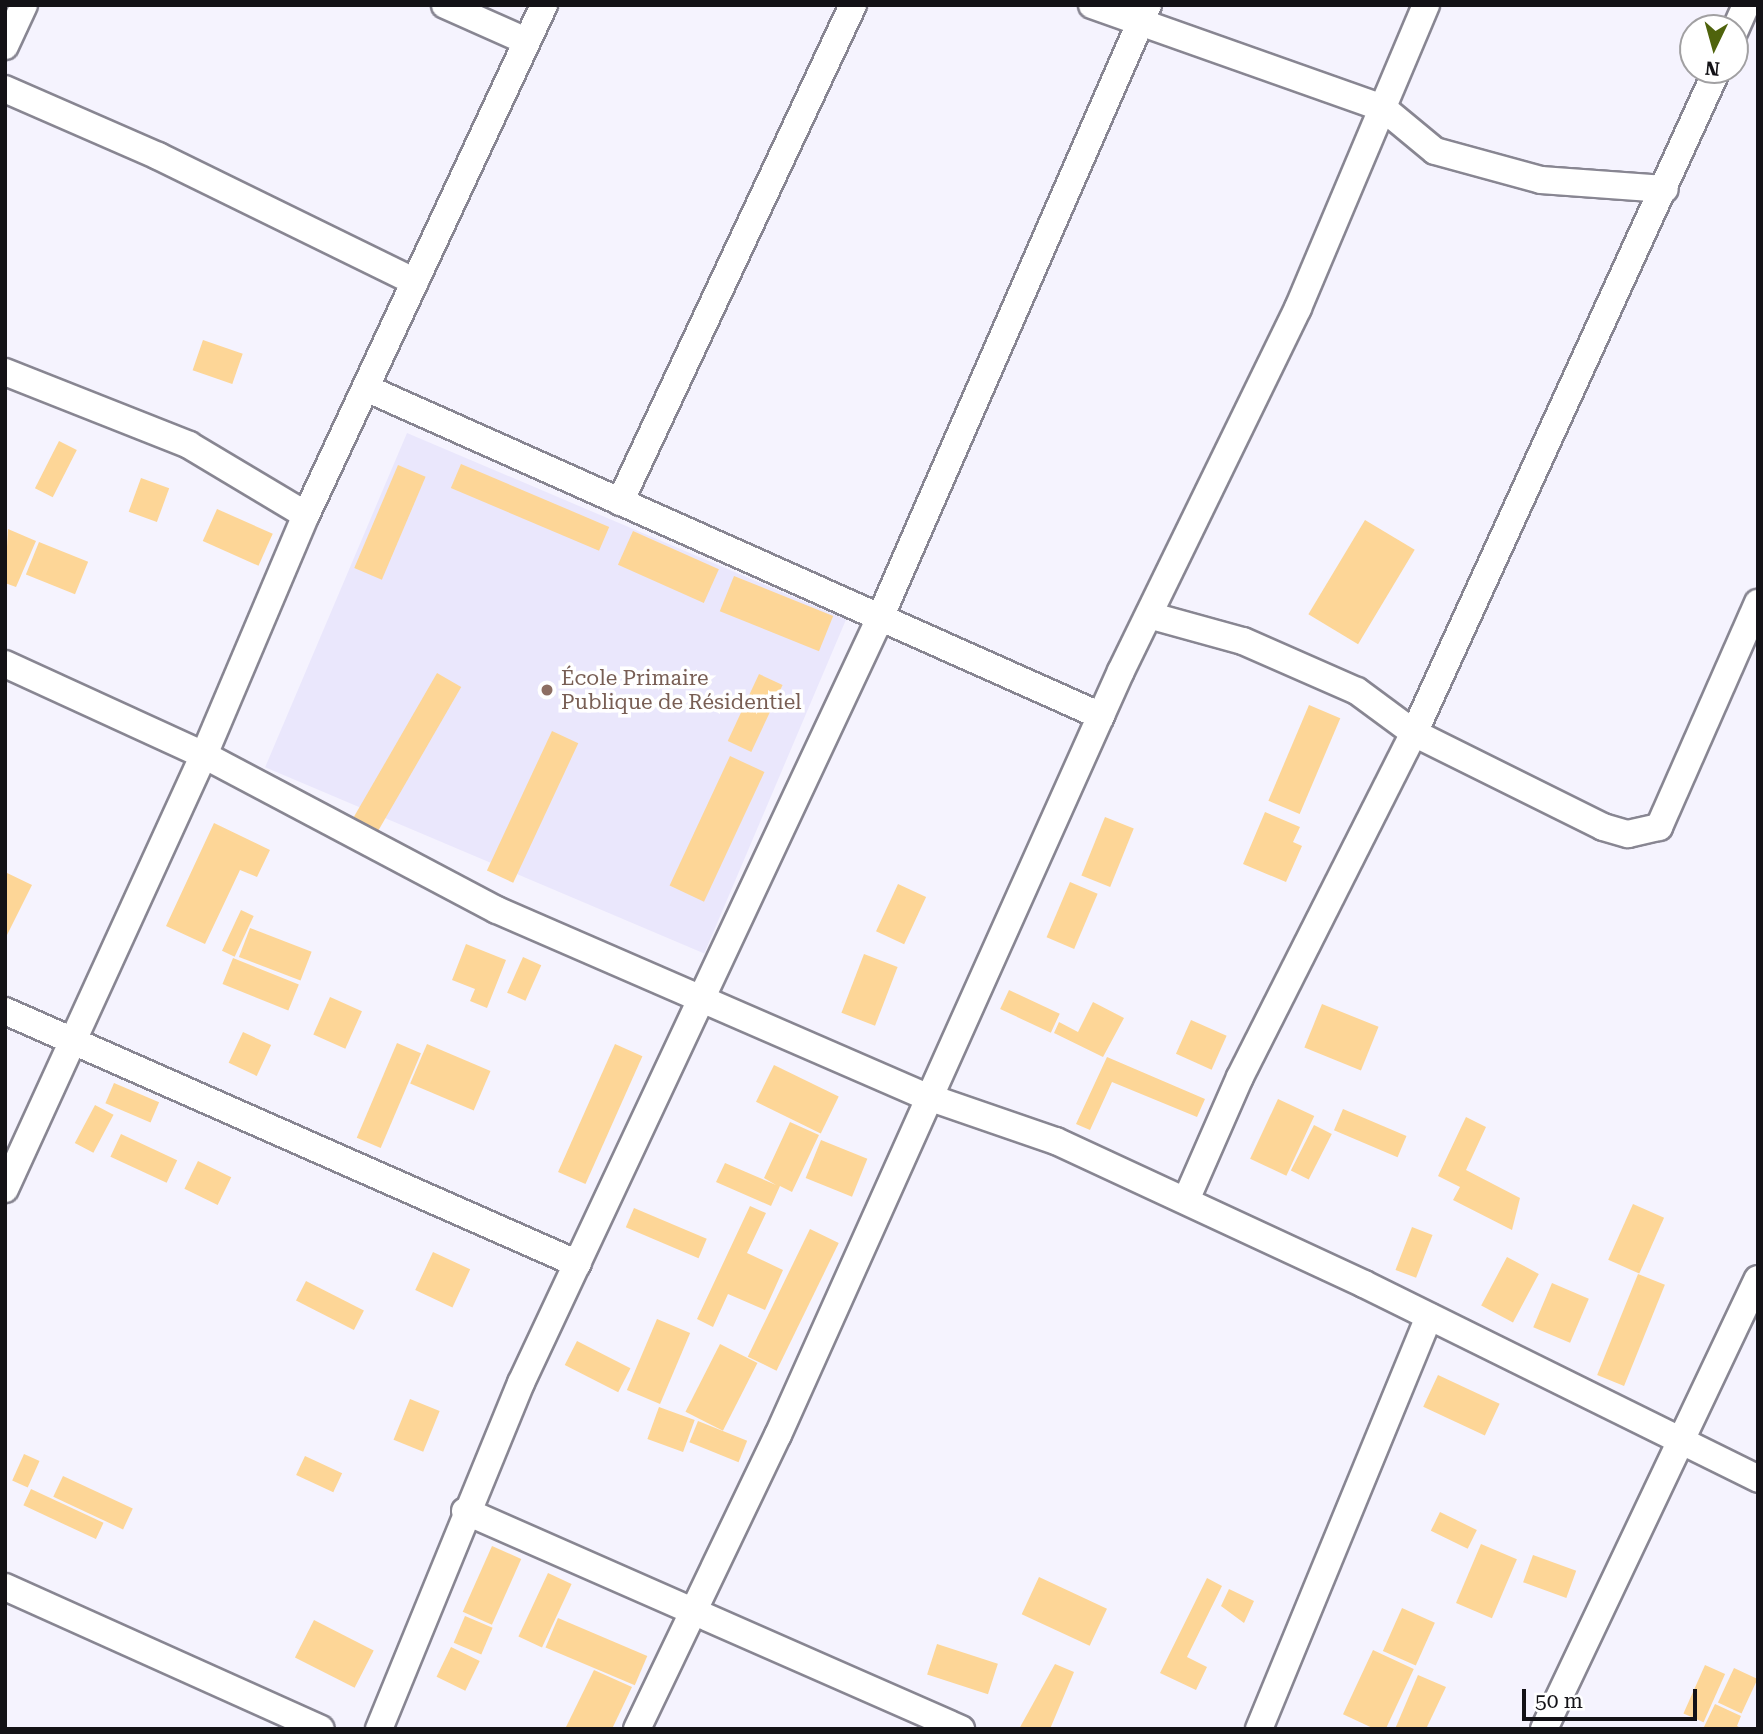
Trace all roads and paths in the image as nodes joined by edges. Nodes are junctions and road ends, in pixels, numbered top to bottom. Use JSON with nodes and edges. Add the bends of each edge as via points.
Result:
{"nodes":[{"id":1,"x":24,"y":5,"type":"edge"},
{"id":2,"x":445,"y":5,"type":"edge"},
{"id":3,"x":544,"y":5,"type":"edge"},
{"id":4,"x":853,"y":5,"type":"edge"},
{"id":5,"x":1092,"y":5,"type":"edge"},
{"id":6,"x":1426,"y":5,"type":"edge"},
{"id":7,"x":1144,"y":15,"type":"edge"},
{"id":8,"x":526,"y":41,"type":"junction"},
{"id":9,"x":5,"y":46,"type":"edge"},
{"id":10,"x":1711,"y":84,"type":"edge"},
{"id":11,"x":5,"y":89,"type":"edge"},
{"id":12,"x":1383,"y":108,"type":"junction"},
{"id":13,"x":1665,"y":189,"type":"junction"},
{"id":14,"x":415,"y":282,"type":"junction"},
{"id":15,"x":5,"y":372,"type":"edge"},
{"id":16,"x":366,"y":388,"type":"junction"},
{"id":17,"x":620,"y":502,"type":"junction"},
{"id":18,"x":306,"y":515,"type":"junction"},
{"id":19,"x":1758,"y":603,"type":"edge"},
{"id":20,"x":1152,"y":616,"type":"junction"},
{"id":21,"x":879,"y":621,"type":"junction"},
{"id":22,"x":5,"y":664,"type":"edge"},
{"id":23,"x":1101,"y":716,"type":"junction"},
{"id":24,"x":1414,"y":733,"type":"junction"},
{"id":25,"x":204,"y":755,"type":"junction"},
{"id":26,"x":700,"y":1000,"type":"junction"},
{"id":27,"x":5,"y":1011,"type":"edge"},
{"id":28,"x":71,"y":1041,"type":"junction"},
{"id":29,"x":928,"y":1097,"type":"junction"},
{"id":30,"x":5,"y":1189,"type":"edge"},
{"id":31,"x":1186,"y":1200,"type":"junction"},
{"id":32,"x":578,"y":1264,"type":"junction"},
{"id":33,"x":1758,"y":1279,"type":"edge"},
{"id":34,"x":1429,"y":1317,"type":"junction"},
{"id":35,"x":1680,"y":1443,"type":"junction"},
{"id":36,"x":1758,"y":1479,"type":"edge"},
{"id":37,"x":465,"y":1511,"type":"junction"},
{"id":38,"x":5,"y":1587,"type":"edge"},
{"id":39,"x":695,"y":1612,"type":"junction"},
{"id":40,"x":321,"y":1729,"type":"edge"},
{"id":41,"x":379,"y":1729,"type":"edge"},
{"id":42,"x":637,"y":1729,"type":"edge"},
{"id":43,"x":961,"y":1729,"type":"edge"},
{"id":44,"x":1259,"y":1729,"type":"edge"},
{"id":45,"x":1544,"y":1729,"type":"edge"}],
"edges":[{"from":1,"to":9,"type":"street"},
{"from":2,"to":8,"type":"street"},
{"from":3,"to":8,"type":"street"},
{"from":4,"to":17,"type":"street"},
{"from":5,"to":7,"type":"street"},
{"from":6,"to":12,"type":"street"},
{"from":7,"to":12,"type":"street"},
{"from":7,"to":21,"type":"street"},
{"from":8,"to":14,"type":"street"},
{"from":10,"to":13,"type":"street"},
{"from":11,"to":14,"type":"street","via":[[158,156]]},
{"from":12,"to":13,"type":"street","via":[[1435,152],[1541,180]]},
{"from":12,"to":20,"type":"street","via":[[1298,308]]},
{"from":13,"to":24,"type":"street"},
{"from":14,"to":16,"type":"street"},
{"from":15,"to":18,"type":"street","via":[[189,445]]},
{"from":16,"to":17,"type":"street"},
{"from":16,"to":18,"type":"street"},
{"from":17,"to":21,"type":"street"},
{"from":18,"to":25,"type":"street"},
{"from":19,"to":24,"type":"street","via":[[1659,827],[1628,834],[1602,827]]},
{"from":20,"to":23,"type":"street"},
{"from":20,"to":24,"type":"street","via":[[1243,641],[1322,675],[1357,691]]},
{"from":21,"to":23,"type":"street"},
{"from":21,"to":26,"type":"street"},
{"from":22,"to":25,"type":"street"},
{"from":23,"to":29,"type":"street"},
{"from":24,"to":31,"type":"street","via":[[1240,1076]]},
{"from":25,"to":26,"type":"street","via":[[497,910]]},
{"from":25,"to":28,"type":"street"},
{"from":26,"to":29,"type":"street"},
{"from":26,"to":32,"type":"street"},
{"from":27,"to":28,"type":"street"},
{"from":28,"to":30,"type":"street"},
{"from":28,"to":32,"type":"street"},
{"from":29,"to":31,"type":"street","via":[[1056,1141]]},
{"from":29,"to":39,"type":"street"},
{"from":31,"to":34,"type":"street"},
{"from":32,"to":37,"type":"street"},
{"from":33,"to":35,"type":"street"},
{"from":34,"to":35,"type":"street"},
{"from":34,"to":44,"type":"street"},
{"from":35,"to":36,"type":"street"},
{"from":35,"to":45,"type":"street"},
{"from":37,"to":39,"type":"street"},
{"from":37,"to":41,"type":"street"},
{"from":38,"to":40,"type":"street"},
{"from":39,"to":42,"type":"street"},
{"from":39,"to":43,"type":"street"}]}
